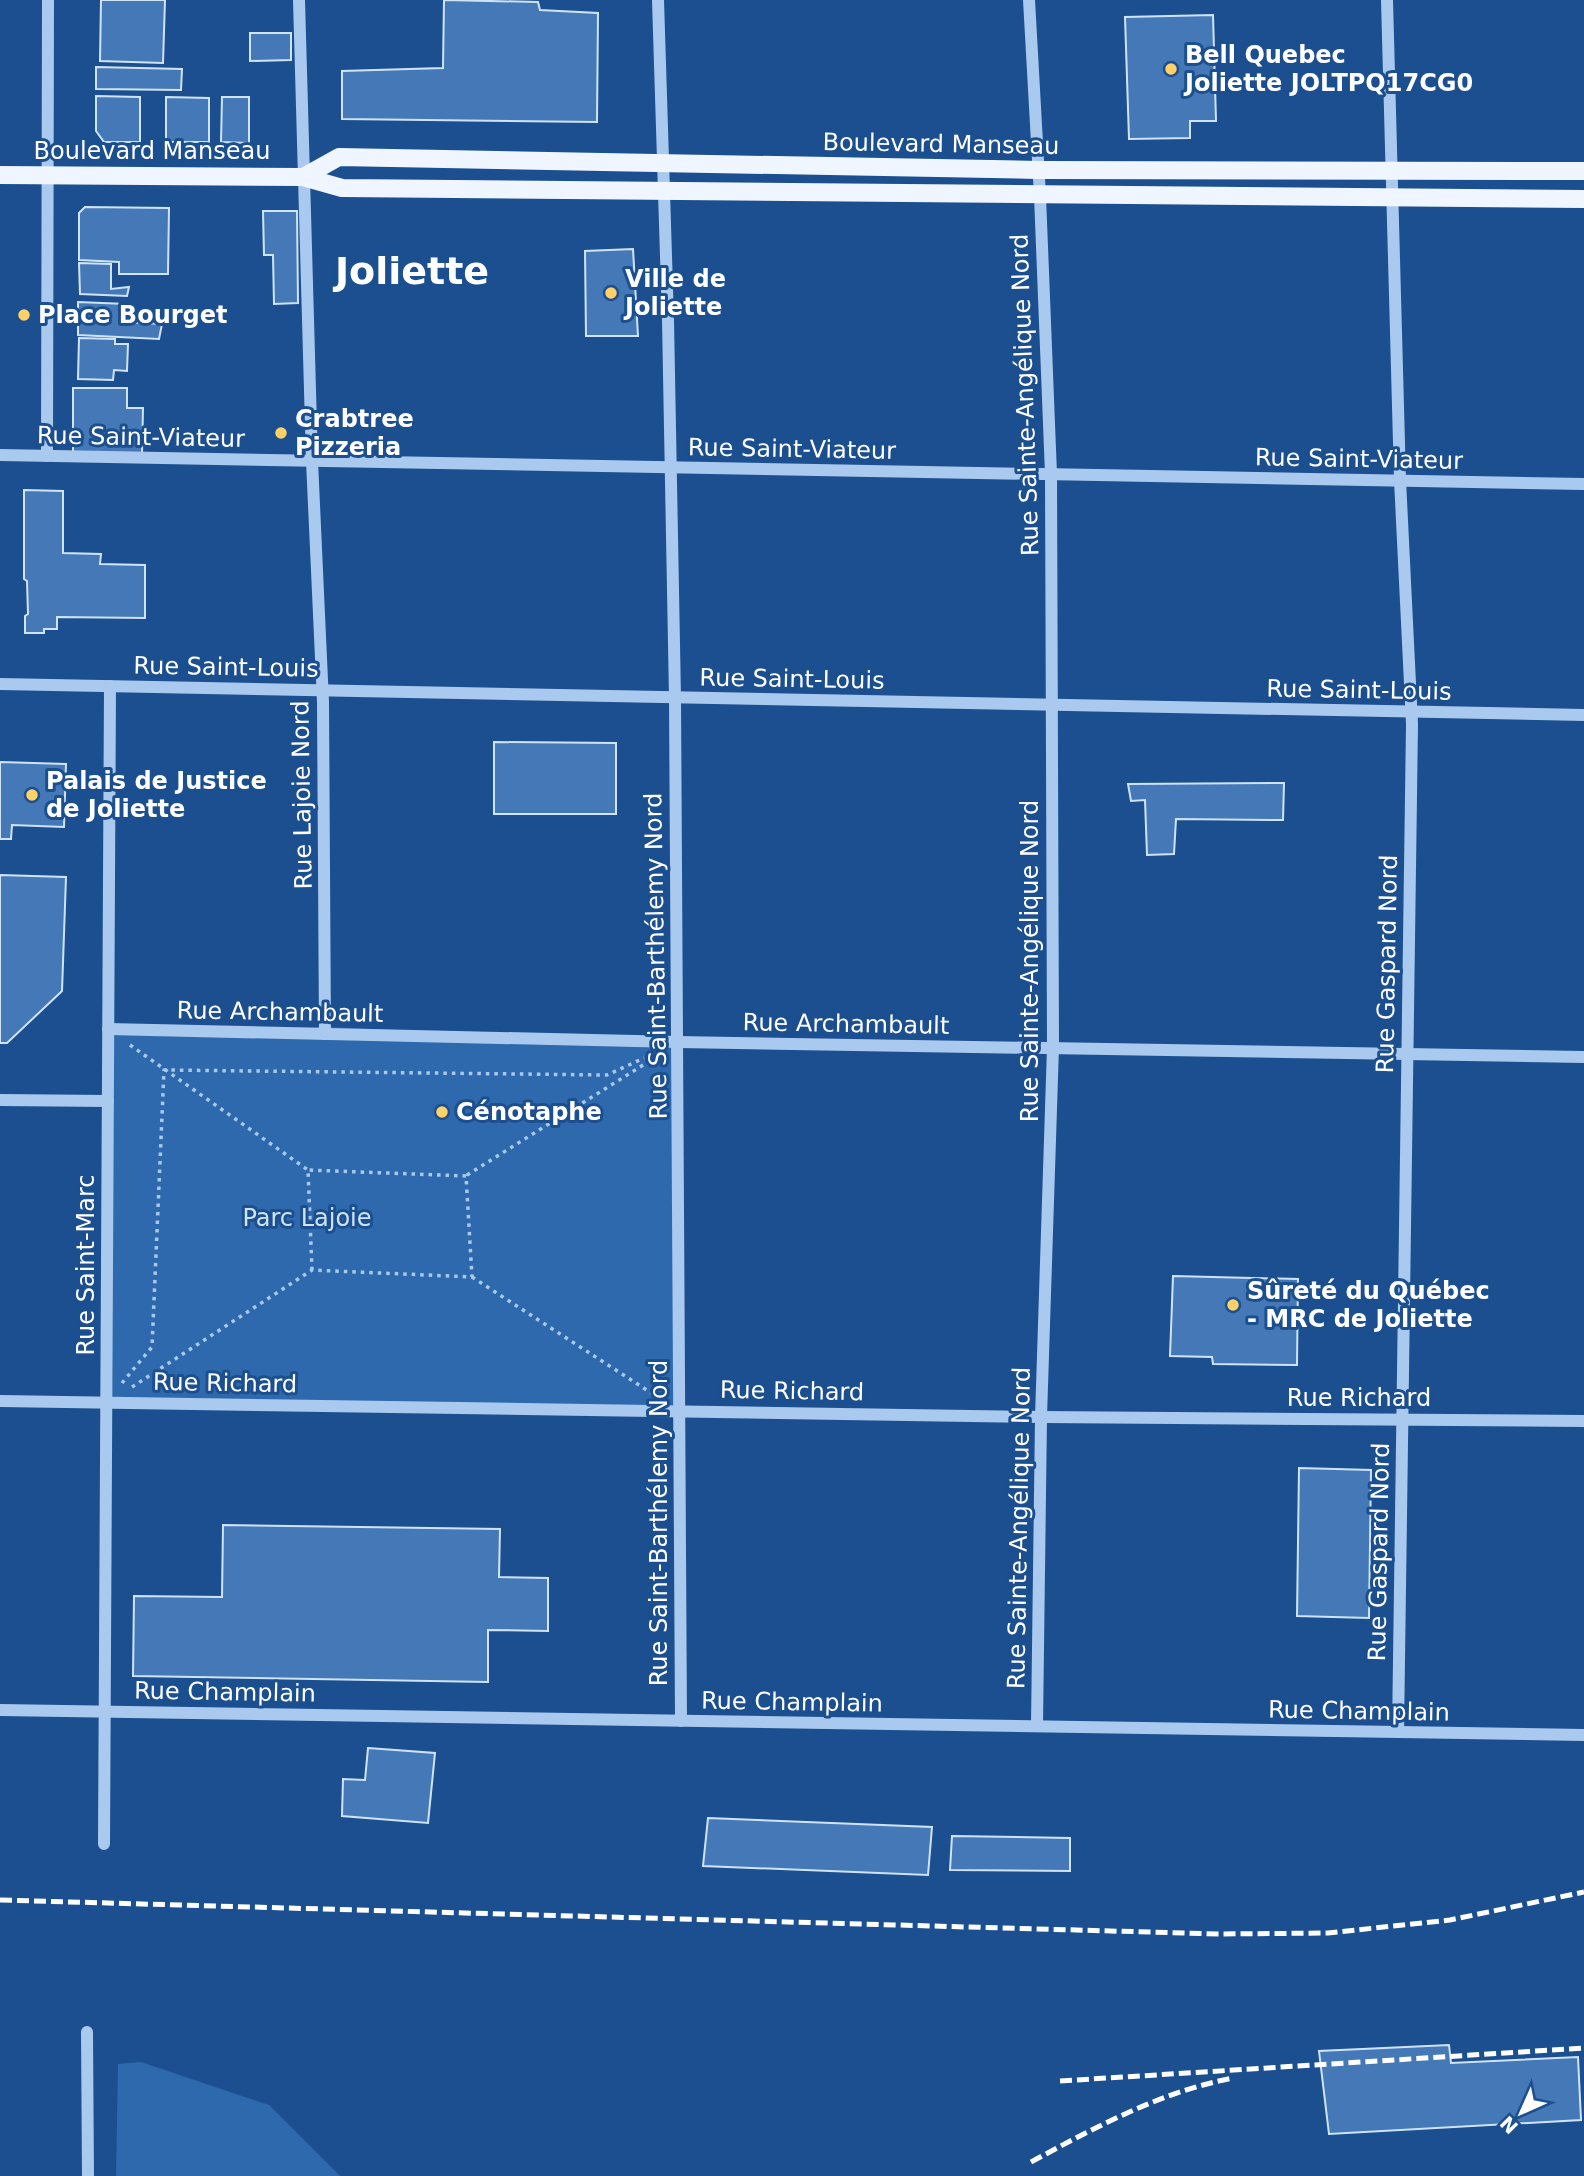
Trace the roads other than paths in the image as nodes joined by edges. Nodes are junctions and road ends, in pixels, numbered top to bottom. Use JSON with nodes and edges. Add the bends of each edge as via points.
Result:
{"nodes":[{"id":1,"x":48,"y":0,"type":"edge"},
{"id":2,"x":299,"y":0,"type":"edge"},
{"id":3,"x":658,"y":0,"type":"edge"},
{"id":4,"x":1029,"y":0,"type":"edge"},
{"id":5,"x":1387,"y":0,"type":"edge"},
{"id":6,"x":663,"y":164,"type":"junction"},
{"id":7,"x":1039,"y":170,"type":"junction"},
{"id":8,"x":1392,"y":170,"type":"junction"},
{"id":9,"x":1584,"y":172,"type":"edge"},
{"id":10,"x":0,"y":175,"type":"edge"},
{"id":11,"x":48,"y":175,"type":"junction"},
{"id":12,"x":303,"y":177,"type":"junction"},
{"id":13,"x":664,"y":191,"type":"junction"},
{"id":14,"x":1040,"y":196,"type":"junction"},
{"id":15,"x":1393,"y":198,"type":"junction"},
{"id":16,"x":1584,"y":199,"type":"edge"},
{"id":17,"x":0,"y":455,"type":"edge"},
{"id":18,"x":47,"y":456,"type":"junction"},
{"id":19,"x":312,"y":461,"type":"junction"},
{"id":20,"x":671,"y":467,"type":"junction"},
{"id":21,"x":1051,"y":474,"type":"junction"},
{"id":22,"x":1400,"y":480,"type":"junction"},
{"id":23,"x":1584,"y":484,"type":"edge"},
{"id":24,"x":0,"y":684,"type":"edge"},
{"id":25,"x":110,"y":686,"type":"junction"},
{"id":26,"x":322,"y":690,"type":"junction"},
{"id":27,"x":675,"y":698,"type":"junction"},
{"id":28,"x":1051,"y":705,"type":"junction"},
{"id":29,"x":1412,"y":712,"type":"junction"},
{"id":30,"x":1584,"y":715,"type":"edge"},
{"id":31,"x":108,"y":1029,"type":"junction"},
{"id":32,"x":325,"y":1034,"type":"junction"},
{"id":33,"x":678,"y":1042,"type":"junction"},
{"id":34,"x":1053,"y":1047,"type":"junction"},
{"id":35,"x":1407,"y":1053,"type":"junction"},
{"id":36,"x":1584,"y":1057,"type":"edge"},
{"id":37,"x":0,"y":1100,"type":"edge"},
{"id":38,"x":108,"y":1101,"type":"junction"},
{"id":39,"x":0,"y":1401,"type":"edge"},
{"id":40,"x":106,"y":1403,"type":"junction"},
{"id":41,"x":679,"y":1411,"type":"junction"},
{"id":42,"x":1041,"y":1417,"type":"junction"},
{"id":43,"x":1402,"y":1420,"type":"junction"},
{"id":44,"x":1584,"y":1421,"type":"edge"},
{"id":45,"x":0,"y":1710,"type":"edge"},
{"id":46,"x":105,"y":1711,"type":"junction"},
{"id":47,"x":681,"y":1721,"type":"junction"},
{"id":48,"x":1037,"y":1726,"type":"junction"},
{"id":49,"x":1398,"y":1732,"type":"junction"},
{"id":50,"x":1584,"y":1735,"type":"edge"},
{"id":51,"x":104,"y":1844,"type":"dead end"},
{"id":52,"x":87,"y":2032,"type":"dead end"},
{"id":53,"x":88,"y":2176,"type":"edge"}],
"edges":[{"from":1,"to":11,"type":"street"},
{"from":2,"to":12,"type":"street","name":"Rue Lajoie Nord"},
{"from":3,"to":6,"type":"street","name":"Rue Saint-Barthélemy Nord"},
{"from":4,"to":7,"type":"street","name":"Rue Sainte-Angélique Nord"},
{"from":5,"to":8,"type":"street","name":"Rue Gaspard Nord"},
{"from":6,"to":7,"type":"main road","name":"Boulevard Manseau"},
{"from":6,"to":12,"type":"main road","name":"Boulevard Manseau","via":[[339,157]]},
{"from":6,"to":13,"type":"street","name":"Rue Saint-Barthélemy Nord"},
{"from":7,"to":8,"type":"main road","name":"Boulevard Manseau"},
{"from":7,"to":14,"type":"street","name":"Rue Sainte-Angélique Nord"},
{"from":8,"to":9,"type":"main road","name":"Boulevard Manseau"},
{"from":8,"to":15,"type":"street","name":"Rue Gaspard Nord"},
{"from":10,"to":11,"type":"main road","name":"Boulevard Manseau"},
{"from":11,"to":12,"type":"main road","name":"Boulevard Manseau"},
{"from":11,"to":18,"type":"street"},
{"from":12,"to":13,"type":"main road","name":"Boulevard Manseau","via":[[342,188]]},
{"from":12,"to":19,"type":"street","name":"Rue Lajoie Nord"},
{"from":13,"to":14,"type":"main road","name":"Boulevard Manseau"},
{"from":13,"to":20,"type":"street","name":"Rue Saint-Barthélemy Nord"},
{"from":14,"to":15,"type":"main road","name":"Boulevard Manseau"},
{"from":14,"to":21,"type":"street","name":"Rue Sainte-Angélique Nord"},
{"from":15,"to":16,"type":"main road","name":"Boulevard Manseau"},
{"from":15,"to":22,"type":"street","name":"Rue Gaspard Nord"},
{"from":17,"to":18,"type":"street","name":"Rue Saint-Viateur"},
{"from":18,"to":19,"type":"street","name":"Rue Saint-Viateur"},
{"from":19,"to":20,"type":"street","name":"Rue Saint-Viateur"},
{"from":19,"to":26,"type":"street","name":"Rue Lajoie Nord"},
{"from":20,"to":21,"type":"street","name":"Rue Saint-Viateur"},
{"from":20,"to":27,"type":"street","name":"Rue Saint-Barthélemy Nord"},
{"from":21,"to":22,"type":"street","name":"Rue Saint-Viateur"},
{"from":21,"to":28,"type":"street","name":"Rue Sainte-Angélique Nord"},
{"from":22,"to":23,"type":"street","name":"Rue Saint-Viateur"},
{"from":22,"to":29,"type":"street","name":"Rue Gaspard Nord"},
{"from":24,"to":25,"type":"street","name":"Rue Saint-Louis"},
{"from":25,"to":26,"type":"street","name":"Rue Saint-Louis"},
{"from":25,"to":31,"type":"street","name":"Rue Saint-Marc"},
{"from":26,"to":27,"type":"street","name":"Rue Saint-Louis"},
{"from":26,"to":32,"type":"street","name":"Rue Lajoie Nord"},
{"from":27,"to":28,"type":"street","name":"Rue Saint-Louis"},
{"from":27,"to":33,"type":"street","name":"Rue Saint-Barthélemy Nord"},
{"from":28,"to":29,"type":"street","name":"Rue Saint-Louis"},
{"from":28,"to":34,"type":"street","name":"Rue Sainte-Angélique Nord"},
{"from":29,"to":30,"type":"street","name":"Rue Saint-Louis"},
{"from":29,"to":35,"type":"street","name":"Rue Gaspard Nord"},
{"from":31,"to":32,"type":"street","name":"Rue Archambault"},
{"from":31,"to":38,"type":"street","name":"Rue Saint-Marc"},
{"from":32,"to":33,"type":"street","name":"Rue Archambault"},
{"from":33,"to":34,"type":"street","name":"Rue Archambault"},
{"from":33,"to":41,"type":"street","name":"Rue Saint-Barthélemy Nord"},
{"from":34,"to":35,"type":"street","name":"Rue Archambault"},
{"from":34,"to":42,"type":"street","name":"Rue Sainte-Angélique Nord"},
{"from":35,"to":36,"type":"street","name":"Rue Archambault"},
{"from":35,"to":43,"type":"street","name":"Rue Gaspard Nord"},
{"from":37,"to":38,"type":"street"},
{"from":38,"to":40,"type":"street","name":"Rue Saint-Marc"},
{"from":39,"to":40,"type":"street","name":"Rue Richard"},
{"from":40,"to":41,"type":"street","name":"Rue Richard"},
{"from":40,"to":46,"type":"street","name":"Rue Saint-Marc"},
{"from":41,"to":42,"type":"street","name":"Rue Richard"},
{"from":41,"to":47,"type":"street","name":"Rue Saint-Barthélemy Nord"},
{"from":42,"to":43,"type":"street","name":"Rue Richard"},
{"from":42,"to":48,"type":"street","name":"Rue Sainte-Angélique Nord"},
{"from":43,"to":44,"type":"street","name":"Rue Richard"},
{"from":43,"to":49,"type":"street","name":"Rue Gaspard Nord"},
{"from":45,"to":46,"type":"street","name":"Rue Champlain"},
{"from":46,"to":47,"type":"street","name":"Rue Champlain"},
{"from":46,"to":51,"type":"street","name":"Rue Saint-Marc"},
{"from":47,"to":48,"type":"street","name":"Rue Champlain"},
{"from":48,"to":49,"type":"street","name":"Rue Champlain"},
{"from":49,"to":50,"type":"street","name":"Rue Champlain"},
{"from":52,"to":53,"type":"street"}]}
